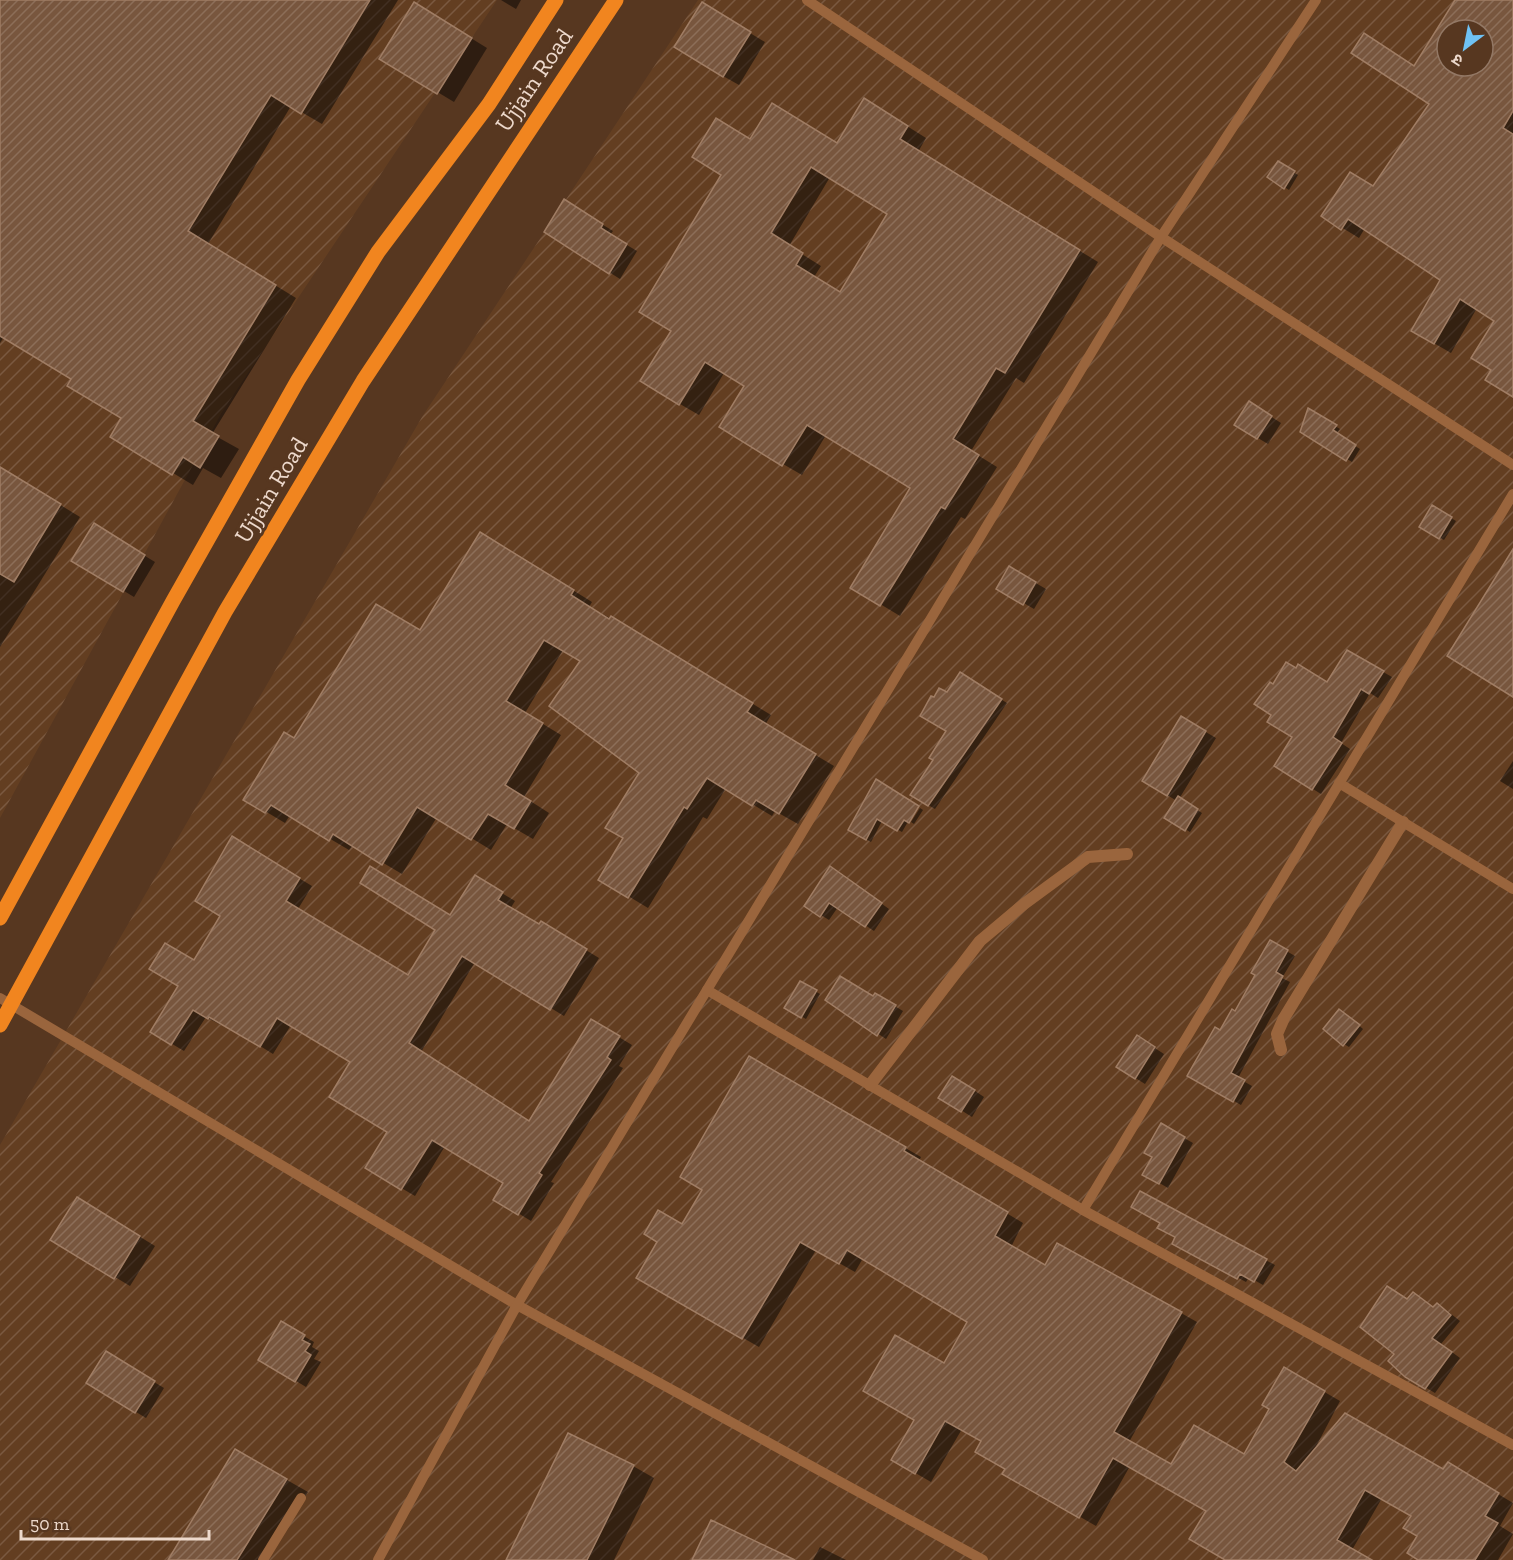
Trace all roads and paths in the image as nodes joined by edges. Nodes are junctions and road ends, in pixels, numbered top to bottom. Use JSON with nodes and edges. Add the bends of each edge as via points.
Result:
{"nodes":[{"id":1,"x":556,"y":0,"type":"edge"},
{"id":2,"x":616,"y":0,"type":"edge"},
{"id":3,"x":807,"y":0,"type":"edge"},
{"id":4,"x":1316,"y":0,"type":"edge"},
{"id":5,"x":1161,"y":237,"type":"junction"},
{"id":6,"x":1513,"y":465,"type":"edge"},
{"id":7,"x":1513,"y":494,"type":"edge"},
{"id":8,"x":1339,"y":783,"type":"junction"},
{"id":9,"x":1403,"y":822,"type":"junction"},
{"id":10,"x":1127,"y":854,"type":"dead end"},
{"id":11,"x":1513,"y":889,"type":"edge"},
{"id":12,"x":0,"y":918,"type":"edge"},
{"id":13,"x":707,"y":990,"type":"junction"},
{"id":14,"x":6,"y":1001,"type":"edge"},
{"id":15,"x":0,"y":1024,"type":"edge"},
{"id":16,"x":1281,"y":1050,"type":"dead end"},
{"id":17,"x":870,"y":1085,"type":"junction"},
{"id":18,"x":1083,"y":1210,"type":"junction"},
{"id":19,"x":517,"y":1305,"type":"junction"},
{"id":20,"x":1513,"y":1445,"type":"edge"},
{"id":21,"x":301,"y":1498,"type":"dead end"},
{"id":22,"x":263,"y":1560,"type":"edge"},
{"id":23,"x":378,"y":1560,"type":"edge"},
{"id":24,"x":983,"y":1560,"type":"edge"}],
"edges":[{"from":1,"to":12,"type":"main road","name":"Ujjain Road","via":[[489,104],[378,252],[298,380]]},
{"from":2,"to":14,"type":"main road","name":"Ujjain Road","via":[[363,381],[225,612]]},
{"from":3,"to":5,"type":"lane"},
{"from":4,"to":5,"type":"lane"},
{"from":5,"to":6,"type":"lane"},
{"from":5,"to":13,"type":"lane"},
{"from":7,"to":8,"type":"lane"},
{"from":8,"to":9,"type":"lane"},
{"from":8,"to":18,"type":"lane"},
{"from":9,"to":11,"type":"lane"},
{"from":9,"to":16,"type":"street","via":[[1284,1018],[1277,1034]]},
{"from":10,"to":17,"type":"street","via":[[1088,857],[995,927],[980,941]]},
{"from":13,"to":17,"type":"lane"},
{"from":13,"to":19,"type":"lane"},
{"from":14,"to":15,"type":"main road","name":"Ujjain Road"},
{"from":14,"to":19,"type":"lane"},
{"from":17,"to":18,"type":"lane"},
{"from":18,"to":20,"type":"lane"},
{"from":19,"to":23,"type":"lane"},
{"from":19,"to":24,"type":"lane"},
{"from":21,"to":22,"type":"lane"}]}
